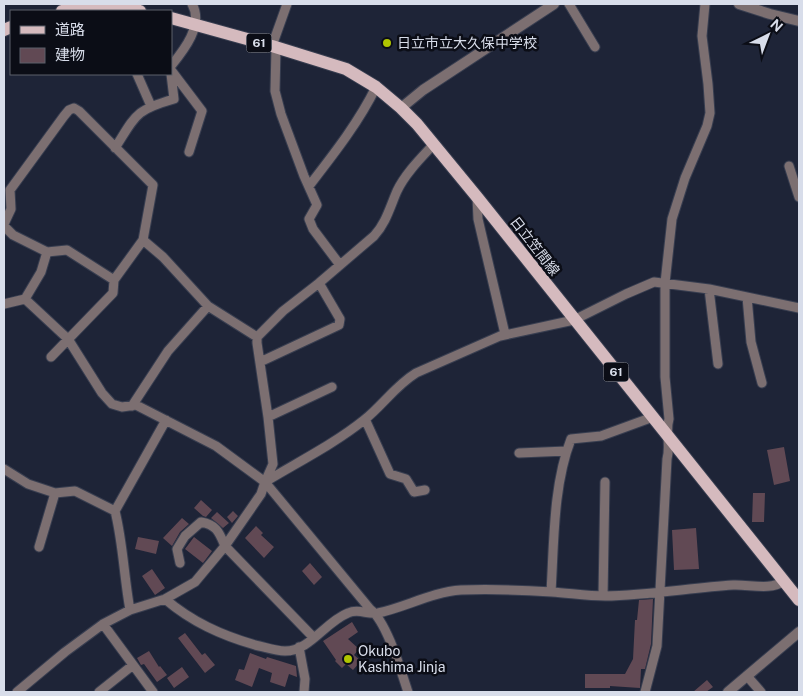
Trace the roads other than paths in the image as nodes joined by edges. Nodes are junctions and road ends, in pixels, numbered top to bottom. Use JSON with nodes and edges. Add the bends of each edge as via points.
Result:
{"nodes":[{"id":1,"x":192,"y":4,"type":"edge"},
{"id":2,"x":287,"y":4,"type":"edge"},
{"id":3,"x":554,"y":4,"type":"edge"},
{"id":4,"x":569,"y":4,"type":"edge"},
{"id":5,"x":705,"y":4,"type":"edge"},
{"id":6,"x":739,"y":4,"type":"edge"},
{"id":7,"x":70,"y":10,"type":"edge"},
{"id":8,"x":128,"y":10,"type":"edge"},
{"id":9,"x":172,"y":19,"type":"edge"},
{"id":10,"x":799,"y":21,"type":"edge"},
{"id":11,"x":196,"y":26,"type":"junction"},
{"id":12,"x":274,"y":47,"type":"junction"},
{"id":13,"x":595,"y":47,"type":"dead end"},
{"id":14,"x":172,"y":65,"type":"edge"},
{"id":15,"x":172,"y":71,"type":"edge"},
{"id":16,"x":137,"y":75,"type":"edge"},
{"id":17,"x":171,"y":75,"type":"edge"},
{"id":18,"x":376,"y":87,"type":"junction"},
{"id":19,"x":151,"y":106,"type":"junction"},
{"id":20,"x":401,"y":108,"type":"junction"},
{"id":21,"x":433,"y":145,"type":"junction"},
{"id":22,"x":116,"y":148,"type":"junction"},
{"id":23,"x":189,"y":152,"type":"dead end"},
{"id":24,"x":789,"y":166,"type":"dead end"},
{"id":25,"x":308,"y":186,"type":"junction"},
{"id":26,"x":477,"y":197,"type":"junction"},
{"id":27,"x":799,"y":197,"type":"edge"},
{"id":28,"x":4,"y":225,"type":"edge"},
{"id":29,"x":143,"y":240,"type":"junction"},
{"id":30,"x":47,"y":252,"type":"junction"},
{"id":31,"x":340,"y":265,"type":"junction"},
{"id":32,"x":114,"y":280,"type":"junction"},
{"id":33,"x":319,"y":283,"type":"junction"},
{"id":34,"x":665,"y":283,"type":"junction"},
{"id":35,"x":709,"y":289,"type":"junction"},
{"id":36,"x":747,"y":297,"type":"junction"},
{"id":37,"x":25,"y":299,"type":"junction"},
{"id":38,"x":4,"y":304,"type":"edge"},
{"id":39,"x":208,"y":306,"type":"junction"},
{"id":40,"x":799,"y":308,"type":"edge"},
{"id":41,"x":574,"y":320,"type":"junction"},
{"id":42,"x":506,"y":334,"type":"junction"},
{"id":43,"x":257,"y":337,"type":"junction"},
{"id":44,"x":68,"y":339,"type":"junction"},
{"id":45,"x":51,"y":356,"type":"dead end"},
{"id":46,"x":260,"y":362,"type":"junction"},
{"id":47,"x":718,"y":364,"type":"dead end"},
{"id":48,"x":762,"y":383,"type":"dead end"},
{"id":49,"x":332,"y":387,"type":"dead end"},
{"id":50,"x":132,"y":406,"type":"junction"},
{"id":51,"x":268,"y":417,"type":"junction"},
{"id":52,"x":653,"y":417,"type":"junction"},
{"id":53,"x":365,"y":419,"type":"junction"},
{"id":54,"x":166,"y":420,"type":"junction"},
{"id":55,"x":669,"y":438,"type":"junction"},
{"id":56,"x":566,"y":450,"type":"junction"},
{"id":57,"x":519,"y":453,"type":"dead end"},
{"id":58,"x":4,"y":469,"type":"edge"},
{"id":59,"x":265,"y":482,"type":"junction"},
{"id":60,"x":605,"y":482,"type":"dead end"},
{"id":61,"x":425,"y":490,"type":"dead end"},
{"id":62,"x":55,"y":493,"type":"junction"},
{"id":63,"x":115,"y":511,"type":"junction"},
{"id":64,"x":224,"y":546,"type":"junction"},
{"id":65,"x":39,"y":547,"type":"dead end"},
{"id":66,"x":180,"y":563,"type":"dead end"},
{"id":67,"x":784,"y":582,"type":"junction"},
{"id":68,"x":551,"y":592,"type":"junction"},
{"id":69,"x":660,"y":593,"type":"junction"},
{"id":70,"x":603,"y":596,"type":"junction"},
{"id":71,"x":165,"y":599,"type":"junction"},
{"id":72,"x":799,"y":600,"type":"edge"},
{"id":73,"x":130,"y":610,"type":"junction"},
{"id":74,"x":376,"y":613,"type":"junction"},
{"id":75,"x":103,"y":624,"type":"junction"},
{"id":76,"x":304,"y":628,"type":"junction"},
{"id":77,"x":324,"y":628,"type":"junction"},
{"id":78,"x":799,"y":632,"type":"edge"},
{"id":79,"x":314,"y":638,"type":"junction"},
{"id":80,"x":300,"y":647,"type":"junction"},
{"id":81,"x":133,"y":665,"type":"junction"},
{"id":82,"x":747,"y":676,"type":"junction"},
{"id":83,"x":17,"y":692,"type":"edge"},
{"id":84,"x":98,"y":692,"type":"edge"},
{"id":85,"x":153,"y":692,"type":"edge"},
{"id":86,"x":304,"y":692,"type":"edge"},
{"id":87,"x":408,"y":692,"type":"edge"},
{"id":88,"x":645,"y":692,"type":"edge"},
{"id":89,"x":728,"y":692,"type":"edge"},
{"id":90,"x":761,"y":692,"type":"edge"}],
"edges":[{"from":1,"to":11,"type":"street","via":[[196,10]]},
{"from":2,"to":12,"type":"street"},
{"from":3,"to":20,"type":"street","via":[[423,90]]},
{"from":4,"to":13,"type":"street"},
{"from":5,"to":34,"type":"street","via":[[702,36],[710,113],[672,218]]},
{"from":6,"to":10,"type":"street"},
{"from":7,"to":8,"type":"main road","via":[[94,7]]},
{"from":9,"to":11,"type":"main road","name":"日立笠間線","number":"61"},
{"from":11,"to":12,"type":"main road","name":"日立笠間線","number":"61"},
{"from":11,"to":14,"type":"street","via":[[185,49]]},
{"from":12,"to":18,"type":"main road","name":"日立笠間線","number":"61","via":[[346,70]]},
{"from":12,"to":25,"type":"street","via":[[275,91]]},
{"from":15,"to":23,"type":"street","via":[[202,111]]},
{"from":16,"to":19,"type":"street"},
{"from":17,"to":19,"type":"street","via":[[174,99]]},
{"from":18,"to":20,"type":"main road","name":"日立笠間線","number":"61"},
{"from":18,"to":25,"type":"street","via":[[347,134]]},
{"from":19,"to":22,"type":"street","via":[[135,116]]},
{"from":20,"to":21,"type":"main road","name":"日立笠間線","number":"61"},
{"from":21,"to":26,"type":"main road","name":"日立笠間線","number":"61"},
{"from":21,"to":31,"type":"street","via":[[398,189],[382,227]]},
{"from":22,"to":28,"type":"street","via":[[79,111],[69,110],[10,190],[12,209]]},
{"from":22,"to":29,"type":"street","via":[[153,185]]},
{"from":24,"to":27,"type":"street"},
{"from":25,"to":31,"type":"street","via":[[318,205],[309,219],[313,229]]},
{"from":26,"to":41,"type":"main road","name":"日立笠間線","number":"61"},
{"from":26,"to":42,"type":"street","via":[[478,219]]},
{"from":28,"to":30,"type":"street","via":[[13,235]]},
{"from":29,"to":32,"type":"street"},
{"from":29,"to":39,"type":"street"},
{"from":30,"to":32,"type":"street","via":[[67,250]]},
{"from":30,"to":37,"type":"street","via":[[41,272]]},
{"from":31,"to":33,"type":"street"},
{"from":32,"to":44,"type":"street","via":[[113,293]]},
{"from":33,"to":43,"type":"street","via":[[283,311]]},
{"from":33,"to":46,"type":"street","via":[[340,319],[339,325]]},
{"from":34,"to":35,"type":"street"},
{"from":34,"to":41,"type":"street","via":[[654,282]]},
{"from":34,"to":55,"type":"street"},
{"from":35,"to":36,"type":"street"},
{"from":35,"to":47,"type":"street"},
{"from":36,"to":40,"type":"street"},
{"from":36,"to":48,"type":"street","via":[[751,342]]},
{"from":37,"to":38,"type":"street"},
{"from":37,"to":44,"type":"street"},
{"from":39,"to":43,"type":"street"},
{"from":39,"to":50,"type":"street","via":[[168,351]]},
{"from":41,"to":42,"type":"street"},
{"from":41,"to":52,"type":"main road","name":"日立笠間線","number":"61"},
{"from":42,"to":53,"type":"street","via":[[445,359],[404,381]]},
{"from":43,"to":46,"type":"street"},
{"from":44,"to":45,"type":"street"},
{"from":44,"to":50,"type":"street","via":[[112,404]]},
{"from":46,"to":51,"type":"street"},
{"from":49,"to":51,"type":"street"},
{"from":50,"to":54,"type":"street"},
{"from":51,"to":59,"type":"street","via":[[273,464]]},
{"from":52,"to":55,"type":"main road","name":"日立笠間線","number":"61"},
{"from":52,"to":56,"type":"street","via":[[601,436],[571,439]]},
{"from":53,"to":59,"type":"street"},
{"from":53,"to":61,"type":"street","via":[[390,474],[406,479],[414,492]]},
{"from":54,"to":59,"type":"street","via":[[216,446]]},
{"from":54,"to":63,"type":"street"},
{"from":55,"to":67,"type":"main road","name":"日立笠間線","number":"61"},
{"from":55,"to":69,"type":"street"},
{"from":56,"to":57,"type":"street"},
{"from":56,"to":68,"type":"street","via":[[554,530]]},
{"from":58,"to":62,"type":"street","via":[[28,484]]},
{"from":59,"to":64,"type":"street","via":[[261,494]]},
{"from":59,"to":74,"type":"street"},
{"from":60,"to":70,"type":"street"},
{"from":62,"to":63,"type":"street","via":[[75,491]]},
{"from":62,"to":65,"type":"street"},
{"from":63,"to":73,"type":"street"},
{"from":64,"to":66,"type":"street","via":[[219,532],[210,524],[201,522],[177,549]]},
{"from":64,"to":71,"type":"street","via":[[195,582]]},
{"from":64,"to":76,"type":"street"},
{"from":67,"to":69,"type":"street","via":[[778,586],[733,585]]},
{"from":67,"to":72,"type":"main road","name":"日立笠間線","number":"61"},
{"from":68,"to":70,"type":"street"},
{"from":68,"to":74,"type":"street","via":[[460,590]]},
{"from":69,"to":70,"type":"street"},
{"from":69,"to":88,"type":"street","via":[[657,646]]},
{"from":71,"to":73,"type":"street"},
{"from":71,"to":80,"type":"street","via":[[207,628],[239,640],[274,650]]},
{"from":73,"to":75,"type":"street"},
{"from":74,"to":77,"type":"street","via":[[348,612]]},
{"from":74,"to":87,"type":"street"},
{"from":75,"to":81,"type":"street"},
{"from":75,"to":83,"type":"street"},
{"from":76,"to":77,"type":"street"},
{"from":76,"to":79,"type":"street"},
{"from":77,"to":79,"type":"street"},
{"from":78,"to":82,"type":"street"},
{"from":79,"to":80,"type":"street"},
{"from":80,"to":86,"type":"street"},
{"from":81,"to":84,"type":"street"},
{"from":81,"to":85,"type":"street"},
{"from":82,"to":89,"type":"street"},
{"from":82,"to":90,"type":"street"}]}
